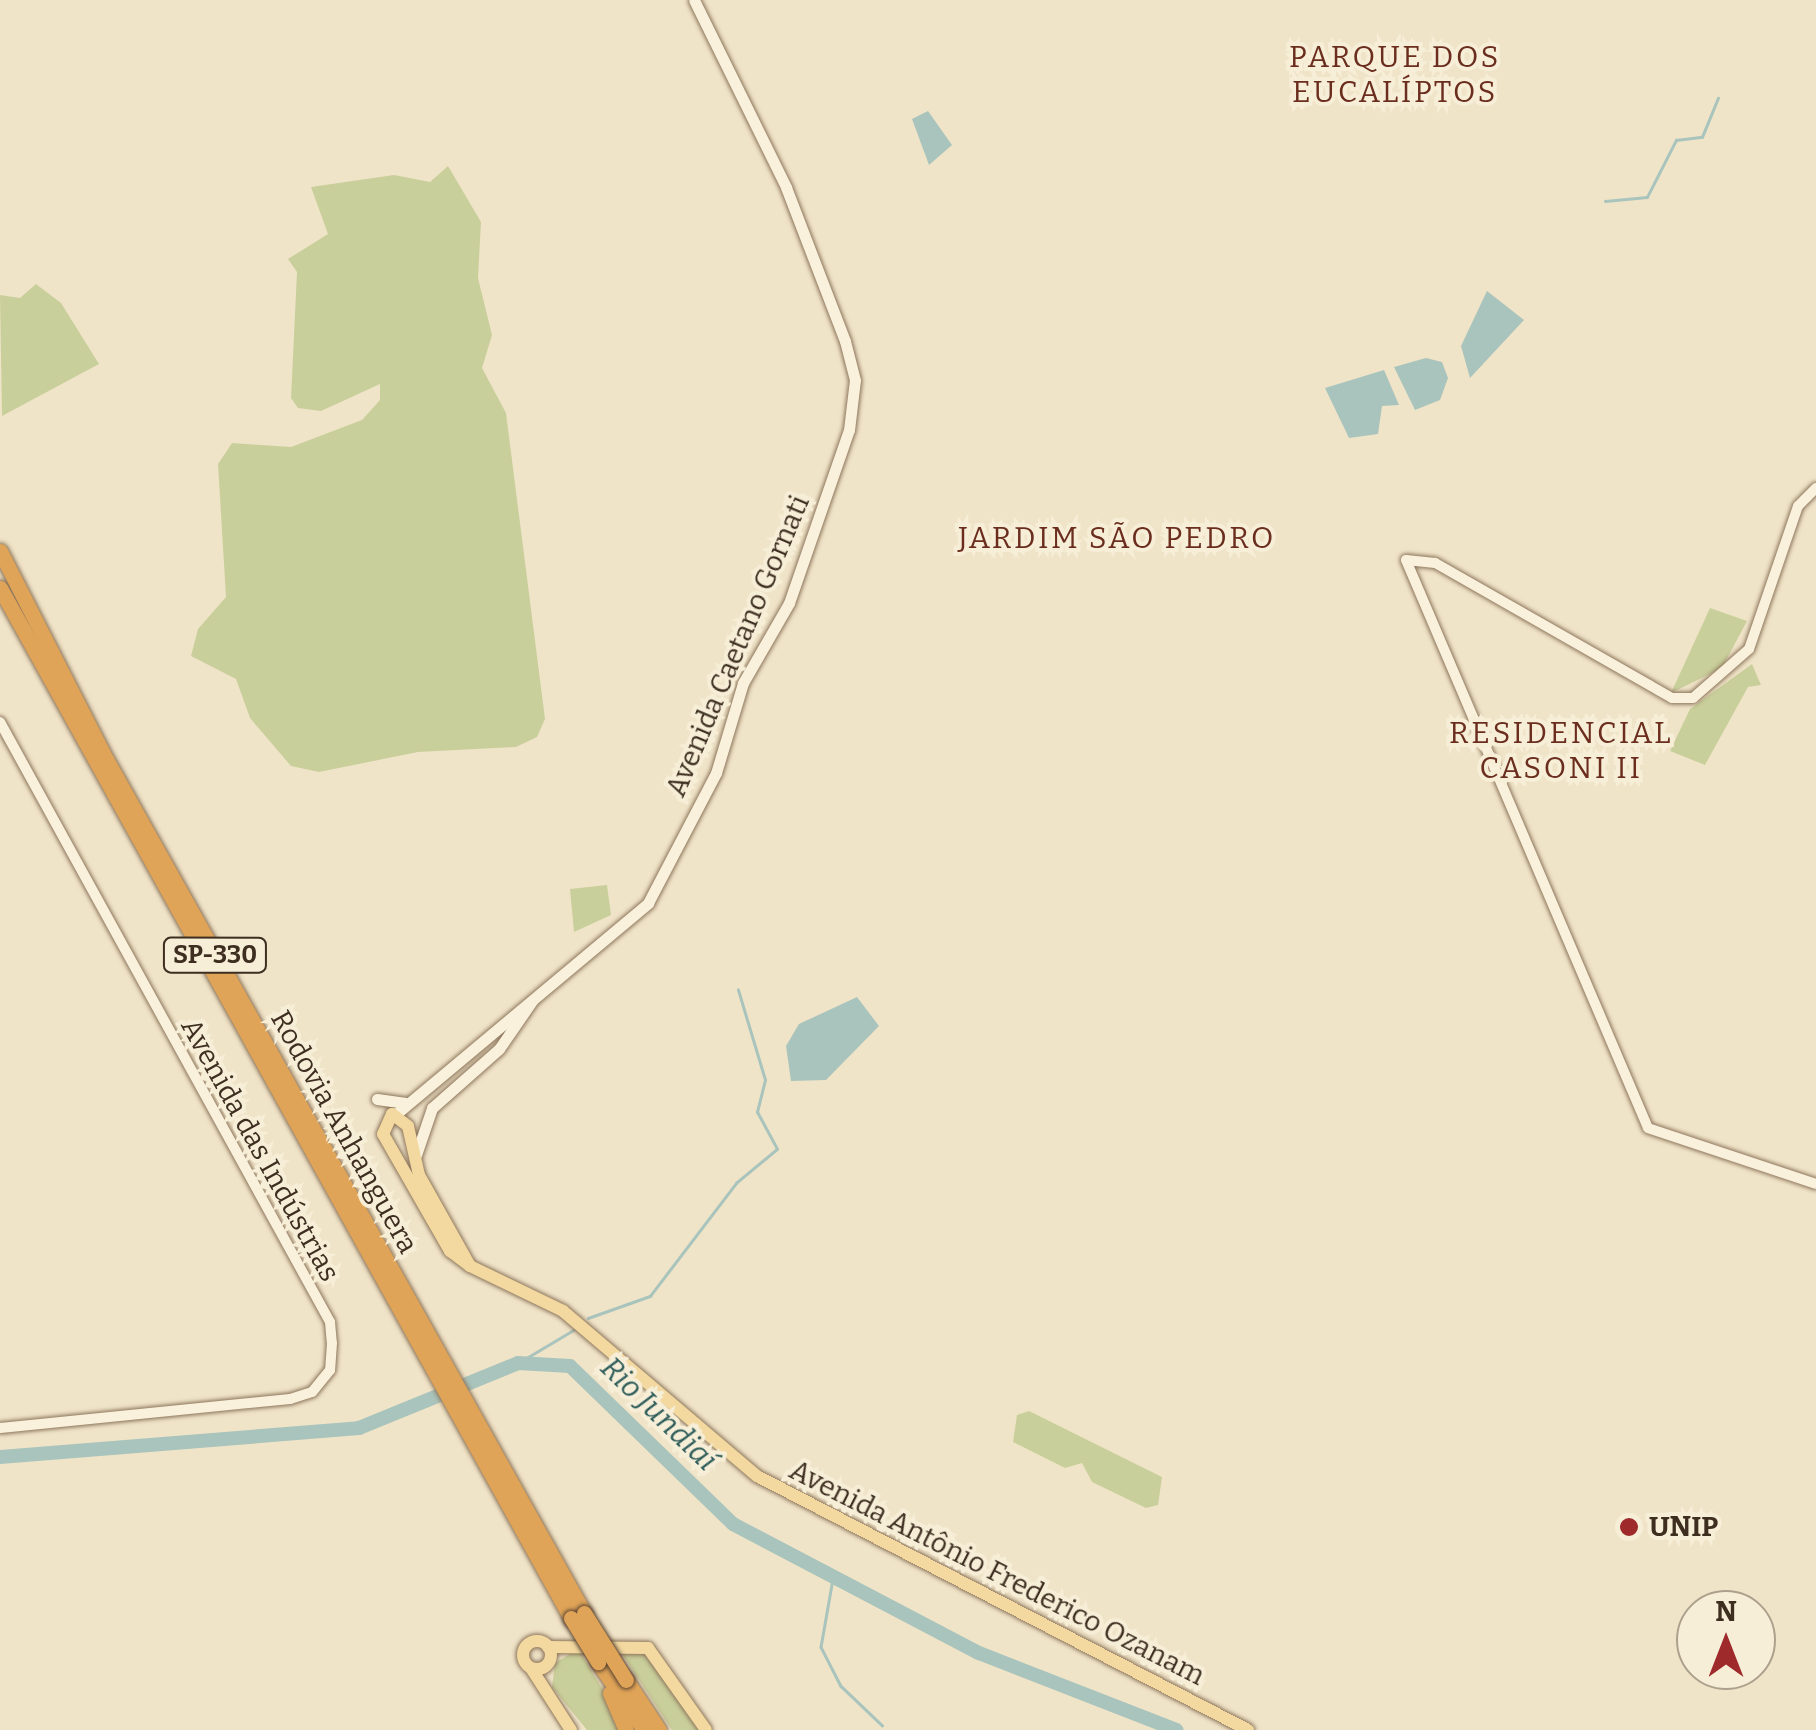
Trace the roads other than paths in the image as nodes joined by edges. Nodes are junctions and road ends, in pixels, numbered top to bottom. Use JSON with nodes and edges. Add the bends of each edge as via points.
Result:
{"nodes":[{"id":1,"x":694,"y":0,"type":"edge"},
{"id":2,"x":1813,"y":488,"type":"edge"},
{"id":3,"x":0,"y":551,"type":"edge"},
{"id":4,"x":0,"y":588,"type":"edge"},
{"id":5,"x":0,"y":722,"type":"edge"},
{"id":6,"x":539,"y":989,"type":"junction"},
{"id":7,"x":488,"y":1032,"type":"junction"},
{"id":8,"x":499,"y":1049,"type":"junction"},
{"id":9,"x":377,"y":1100,"type":"dead end"},
{"id":10,"x":401,"y":1108,"type":"junction"},
{"id":11,"x":416,"y":1155,"type":"junction"},
{"id":12,"x":395,"y":1156,"type":"junction"},
{"id":13,"x":1816,"y":1184,"type":"edge"},
{"id":14,"x":428,"y":1203,"type":"junction"},
{"id":15,"x":432,"y":1358,"type":"junction"},
{"id":16,"x":0,"y":1428,"type":"edge"},
{"id":17,"x":578,"y":1615,"type":"junction"},
{"id":18,"x":598,"y":1662,"type":"junction"},
{"id":19,"x":570,"y":1730,"type":"edge"},
{"id":20,"x":626,"y":1730,"type":"edge"},
{"id":21,"x":644,"y":1730,"type":"edge"},
{"id":22,"x":658,"y":1730,"type":"edge"},
{"id":23,"x":706,"y":1730,"type":"edge"},
{"id":24,"x":1248,"y":1730,"type":"edge"}],
"edges":[{"from":1,"to":6,"type":"main road","name":"Avenida Caetano Gornati","via":[[786,187],[852,361],[855,407],[789,603],[743,684],[716,773],[648,904]]},
{"from":2,"to":13,"type":"street","via":[[1750,649],[1683,700],[1434,564],[1406,560],[1648,1128]]},
{"from":3,"to":15,"type":"highway","name":"Rodovia Anhanguera","number":"SP-330","via":[[106,760]]},
{"from":4,"to":15,"type":"highway","name":"Rodovia Anhanguera","number":"SP-330"},
{"from":5,"to":16,"type":"street","name":"Avenida das Indústrias","via":[[330,1322],[330,1370],[312,1392]]},
{"from":6,"to":7,"type":"main road","name":"Avenida Caetano Gornati"},
{"from":6,"to":8,"type":"main road"},
{"from":7,"to":8,"type":"main road"},
{"from":7,"to":10,"type":"main road","name":"Avenida Caetano Gornati"},
{"from":8,"to":11,"type":"main road","via":[[432,1108]]},
{"from":9,"to":10,"type":"main road"},
{"from":10,"to":11,"type":"main road"},
{"from":10,"to":12,"type":"main road","via":[[383,1120],[382,1134]]},
{"from":11,"to":12,"type":"main road"},
{"from":11,"to":14,"type":"main road"},
{"from":12,"to":14,"type":"main road"},
{"from":14,"to":24,"type":"main road","name":"Avenida Antônio Frederico Ozanam","via":[[470,1266],[579,1324],[701,1435],[802,1504]]},
{"from":15,"to":17,"type":"highway","name":"Rodovia Anhanguera","number":"SP-330"},
{"from":17,"to":18,"type":"highway","name":"Rodovia Anhanguera","number":"SP-330","bridge":true},
{"from":17,"to":22,"type":"highway","name":"Rodovia Anhanguera","number":"SP-330","bridge":true},
{"from":18,"to":20,"type":"highway"},
{"from":18,"to":21,"type":"highway","name":"Rodovia Anhanguera","number":"SP-330"},
{"from":19,"to":23,"type":"main road","via":[[548,1698],[544,1660],[570,1646],[648,1648]]}]}
